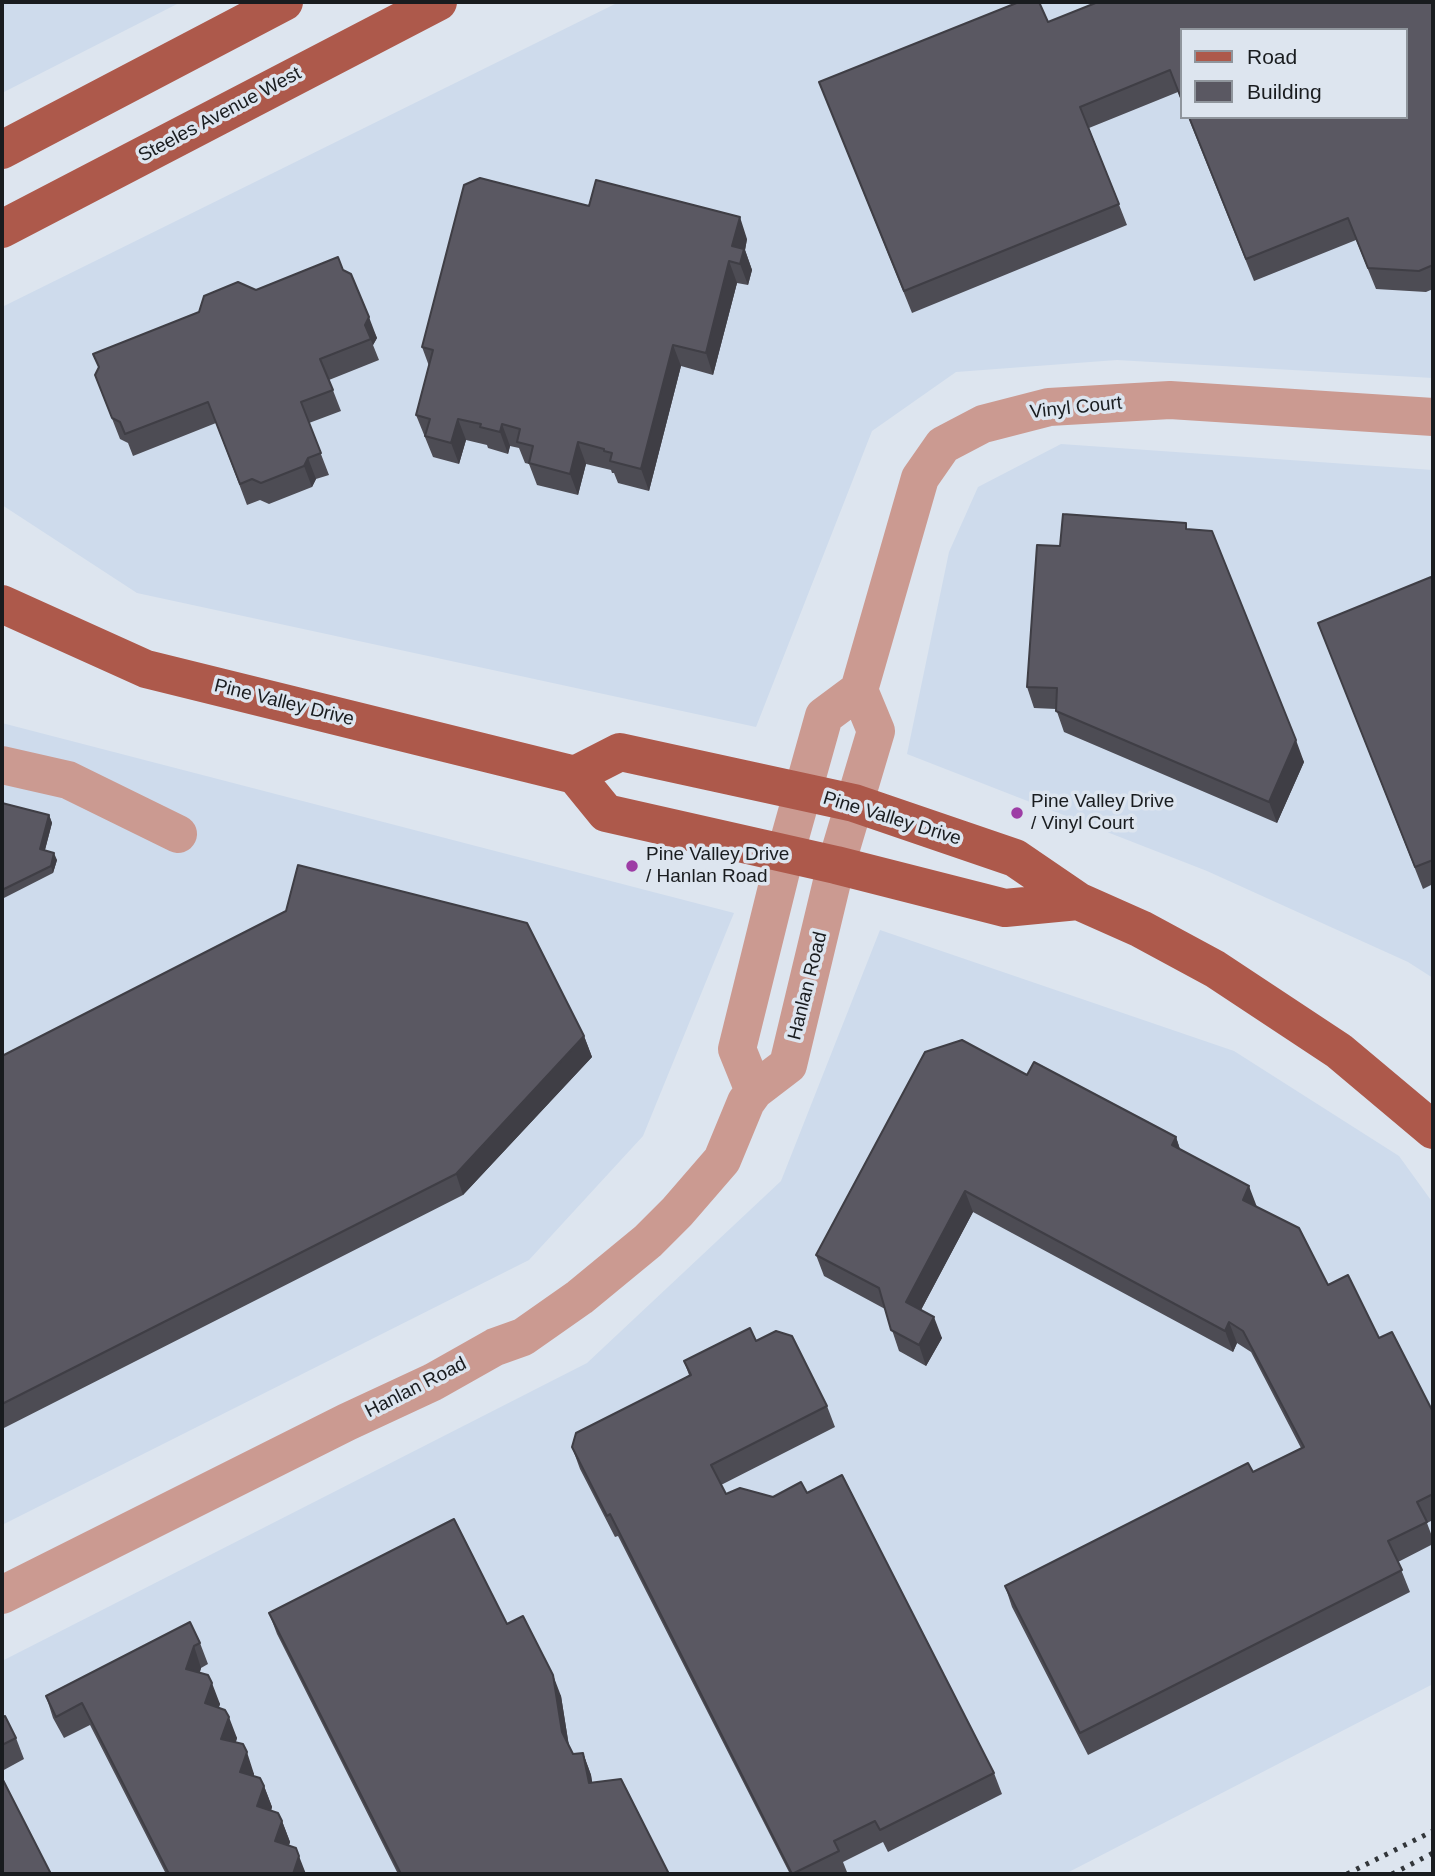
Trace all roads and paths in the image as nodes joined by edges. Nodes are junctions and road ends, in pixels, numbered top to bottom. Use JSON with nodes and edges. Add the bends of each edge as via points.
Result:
{"nodes":[{"id":1,"x":284,"y":2,"type":"edge"},
{"id":2,"x":438,"y":2,"type":"edge"},
{"id":3,"x":403,"y":11,"type":"edge"},
{"id":4,"x":2,"y":150,"type":"edge"},
{"id":5,"x":2,"y":229,"type":"edge"},
{"id":6,"x":1433,"y":417,"type":"edge"},
{"id":7,"x":2,"y":604,"type":"edge"},
{"id":8,"x":859,"y":690,"type":"junction"},
{"id":9,"x":2,"y":765,"type":"edge"},
{"id":10,"x":575,"y":775,"type":"junction"},
{"id":11,"x":804,"y":793,"type":"junction"},
{"id":12,"x":855,"y":803,"type":"junction"},
{"id":13,"x":178,"y":834,"type":"dead end"},
{"id":14,"x":785,"y":855,"type":"junction"},
{"id":15,"x":836,"y":865,"type":"junction"},
{"id":16,"x":1077,"y":901,"type":"junction"},
{"id":17,"x":754,"y":1091,"type":"junction"},
{"id":18,"x":1433,"y":1130,"type":"edge"},
{"id":19,"x":2,"y":1595,"type":"edge"}],
"edges":[{"from":1,"to":4,"type":"main road"},
{"from":2,"to":3,"type":"main road","name":"Steeles Avenue West"},
{"from":3,"to":5,"type":"main road","name":"Steeles Avenue West"},
{"from":6,"to":8,"type":"street","name":"Vinyl Court","via":[[1170,400],[1049,407],[984,424],[943,445],[920,478]]},
{"from":7,"to":10,"type":"main road","name":"Pine Valley Drive","via":[[146,669]]},
{"from":8,"to":11,"type":"street","via":[[824,716]]},
{"from":8,"to":12,"type":"street","via":[[876,731]]},
{"from":9,"to":13,"type":"street","via":[[68,780]]},
{"from":10,"to":11,"type":"main road","name":"Pine Valley Drive","via":[[620,752]]},
{"from":10,"to":14,"type":"main road","name":"Pine Valley Drive","via":[[606,813]]},
{"from":11,"to":12,"type":"main road","name":"Pine Valley Drive"},
{"from":11,"to":14,"type":"street"},
{"from":12,"to":15,"type":"street"},
{"from":12,"to":16,"type":"main road","name":"Pine Valley Drive","via":[[1015,858]]},
{"from":14,"to":15,"type":"main road","name":"Pine Valley Drive"},
{"from":14,"to":17,"type":"street","via":[[737,1049]]},
{"from":15,"to":16,"type":"main road","name":"Pine Valley Drive","via":[[1005,908]]},
{"from":15,"to":17,"type":"street","name":"Hanlan Road","via":[[788,1065]]},
{"from":16,"to":18,"type":"main road","name":"Pine Valley Drive","via":[[1215,969],[1339,1051]]},
{"from":17,"to":19,"type":"street","name":"Hanlan Road","via":[[722,1160],[677,1212],[648,1241],[543,1324]]}]}
